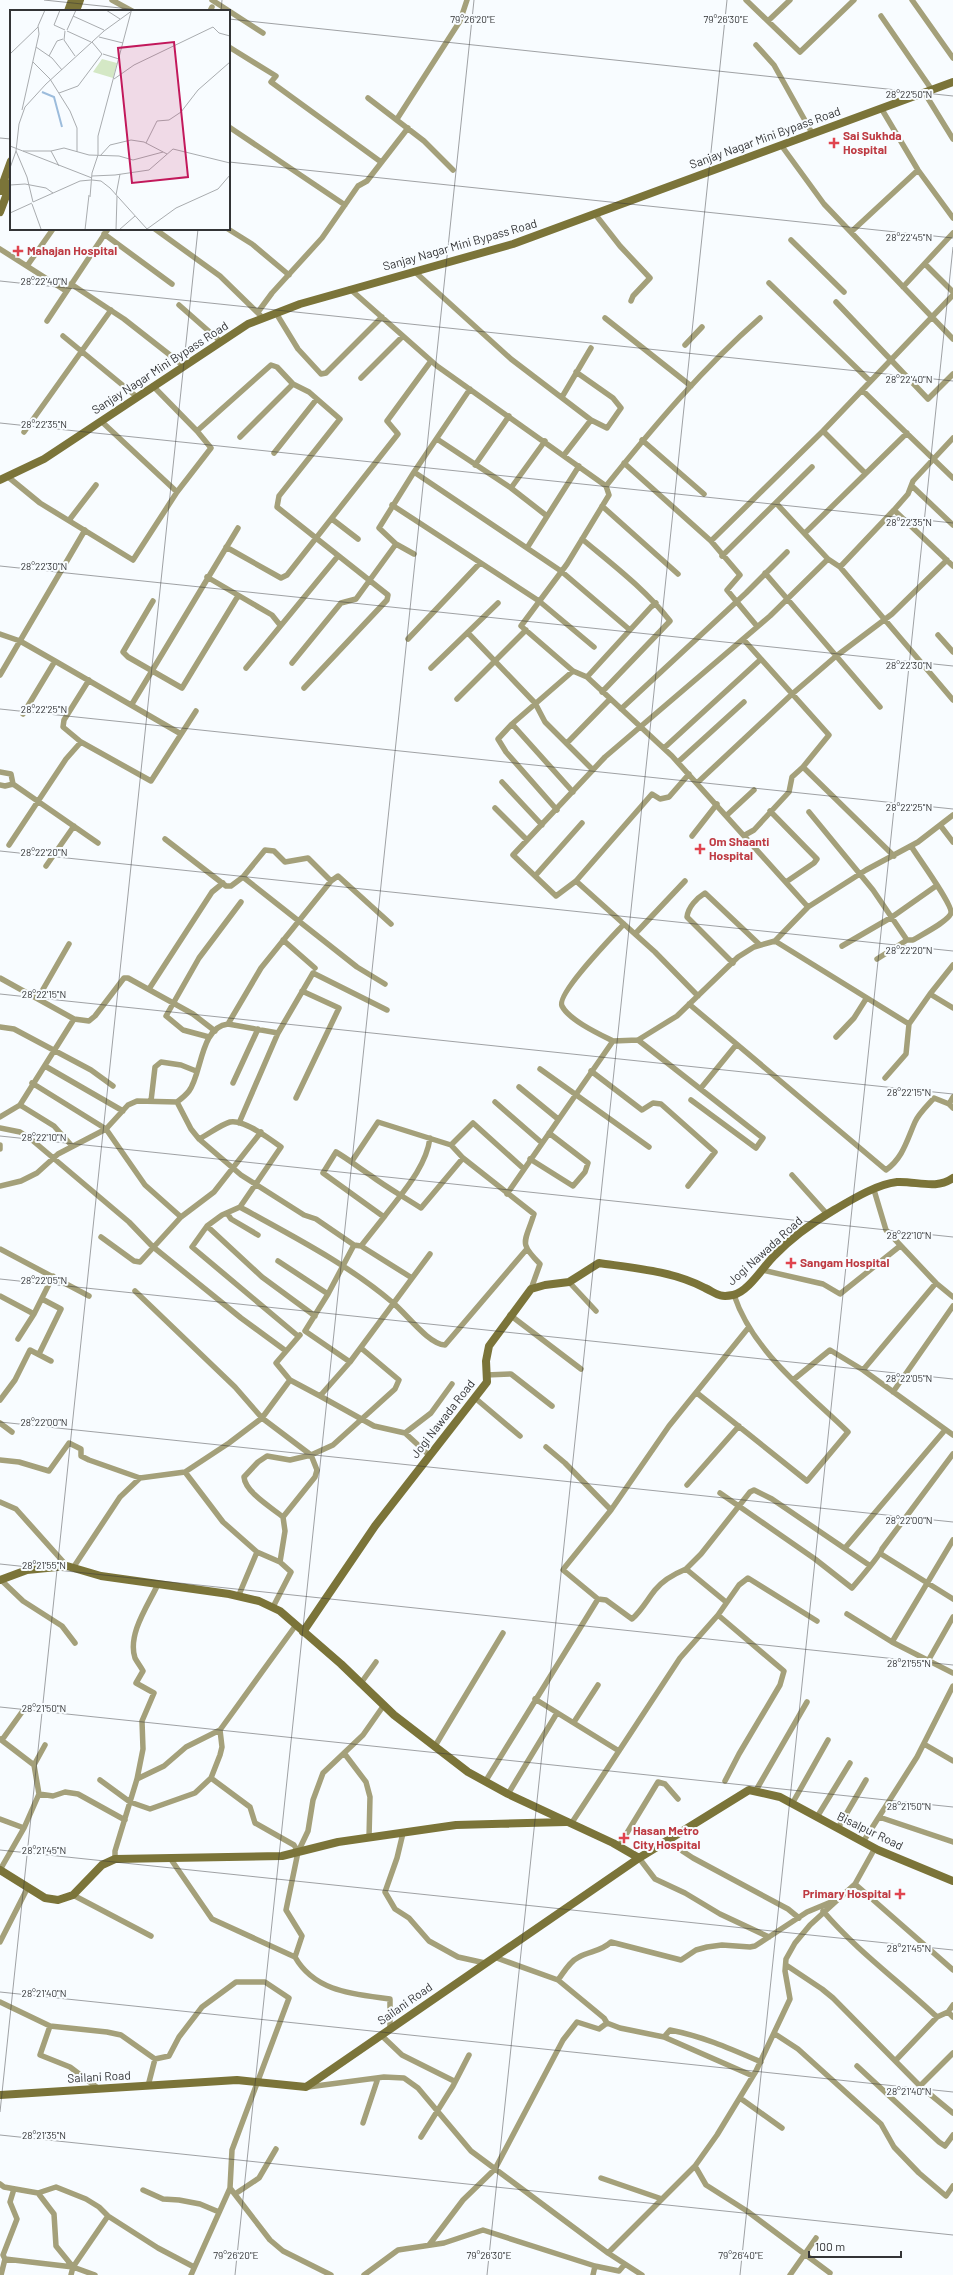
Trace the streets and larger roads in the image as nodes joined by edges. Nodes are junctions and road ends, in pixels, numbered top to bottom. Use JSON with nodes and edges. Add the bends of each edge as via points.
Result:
{"nodes":[{"id":1,"x":72,"y":0,"type":"edge"},
{"id":2,"x":80,"y":0,"type":"edge"},
{"id":3,"x":112,"y":0,"type":"edge"},
{"id":4,"x":212,"y":0,"type":"edge"},
{"id":5,"x":466,"y":0,"type":"edge"},
{"id":6,"x":746,"y":0,"type":"edge"},
{"id":7,"x":790,"y":0,"type":"edge"},
{"id":8,"x":854,"y":0,"type":"edge"},
{"id":9,"x":912,"y":0,"type":"edge"},
{"id":10,"x":68,"y":10,"type":"edge"},
{"id":11,"x":76,"y":10,"type":"edge"},
{"id":12,"x":130,"y":10,"type":"edge"},
{"id":13,"x":227,"y":10,"type":"edge"},
{"id":14,"x":230,"y":12,"type":"edge"},
{"id":15,"x":881,"y":16,"type":"dead end"},
{"id":16,"x":768,"y":21,"type":"junction"},
{"id":17,"x":263,"y":33,"type":"dead end"},
{"id":18,"x":756,"y":45,"type":"dead end"},
{"id":19,"x":230,"y":48,"type":"edge"},
{"id":20,"x":953,"y":58,"type":"edge"},
{"id":21,"x":953,"y":82,"type":"edge"},
{"id":22,"x":928,"y":91,"type":"junction"},
{"id":23,"x":368,"y":98,"type":"dead end"},
{"id":24,"x":882,"y":108,"type":"junction"},
{"id":25,"x":397,"y":119,"type":"junction"},
{"id":26,"x":230,"y":128,"type":"edge"},
{"id":27,"x":408,"y":128,"type":"junction"},
{"id":28,"x":812,"y":133,"type":"junction"},
{"id":29,"x":953,"y":139,"type":"edge"},
{"id":30,"x":781,"y":145,"type":"junction"},
{"id":31,"x":382,"y":162,"type":"junction"},
{"id":32,"x":10,"y":165,"type":"edge"},
{"id":33,"x":453,"y":170,"type":"dead end"},
{"id":34,"x":918,"y":170,"type":"junction"},
{"id":35,"x":5,"y":186,"type":"edge"},
{"id":36,"x":345,"y":205,"type":"junction"},
{"id":37,"x":0,"y":212,"type":"edge"},
{"id":38,"x":595,"y":214,"type":"junction"},
{"id":39,"x":953,"y":218,"type":"edge"},
{"id":40,"x":52,"y":230,"type":"edge"},
{"id":41,"x":155,"y":230,"type":"edge"},
{"id":42,"x":230,"y":230,"type":"edge"},
{"id":43,"x":106,"y":231,"type":"edge"},
{"id":44,"x":851,"y":232,"type":"junction"},
{"id":45,"x":953,"y":233,"type":"edge"},
{"id":46,"x":790,"y":240,"type":"dead end"},
{"id":47,"x":0,"y":249,"type":"edge"},
{"id":48,"x":925,"y":264,"type":"junction"},
{"id":49,"x":27,"y":266,"type":"junction"},
{"id":50,"x":414,"y":271,"type":"junction"},
{"id":51,"x":289,"y":275,"type":"junction"},
{"id":52,"x":769,"y":283,"type":"dead end"},
{"id":53,"x":71,"y":284,"type":"junction"},
{"id":54,"x":172,"y":284,"type":"dead end"},
{"id":55,"x":902,"y":288,"type":"junction"},
{"id":56,"x":350,"y":289,"type":"junction"},
{"id":57,"x":66,"y":291,"type":"junction"},
{"id":58,"x":844,"y":292,"type":"dead end"},
{"id":59,"x":953,"y":294,"type":"edge"},
{"id":60,"x":631,"y":301,"type":"dead end"},
{"id":61,"x":836,"y":302,"type":"dead end"},
{"id":62,"x":179,"y":305,"type":"dead end"},
{"id":63,"x":111,"y":310,"type":"junction"},
{"id":64,"x":276,"y":314,"type":"junction"},
{"id":65,"x":261,"y":315,"type":"junction"},
{"id":66,"x":382,"y":317,"type":"junction"},
{"id":67,"x":930,"y":317,"type":"junction"},
{"id":68,"x":605,"y":318,"type":"dead end"},
{"id":69,"x":760,"y":318,"type":"dead end"},
{"id":70,"x":47,"y":321,"type":"dead end"},
{"id":71,"x":702,"y":327,"type":"dead end"},
{"id":72,"x":63,"y":336,"type":"dead end"},
{"id":73,"x":403,"y":336,"type":"junction"},
{"id":74,"x":953,"y":339,"type":"edge"},
{"id":75,"x":221,"y":342,"type":"junction"},
{"id":76,"x":685,"y":345,"type":"dead end"},
{"id":77,"x":591,"y":348,"type":"dead end"},
{"id":78,"x":82,"y":351,"type":"junction"},
{"id":79,"x":431,"y":361,"type":"junction"},
{"id":80,"x":890,"y":362,"type":"junction"},
{"id":81,"x":184,"y":366,"type":"junction"},
{"id":82,"x":576,"y":372,"type":"junction"},
{"id":83,"x":953,"y":374,"type":"edge"},
{"id":84,"x":361,"y":378,"type":"dead end"},
{"id":85,"x":870,"y":381,"type":"junction"},
{"id":86,"x":292,"y":384,"type":"junction"},
{"id":87,"x":153,"y":386,"type":"junction"},
{"id":88,"x":691,"y":386,"type":"junction"},
{"id":89,"x":470,"y":389,"type":"junction"},
{"id":90,"x":862,"y":390,"type":"junction"},
{"id":91,"x":137,"y":397,"type":"junction"},
{"id":92,"x":562,"y":397,"type":"junction"},
{"id":93,"x":316,"y":400,"type":"junction"},
{"id":94,"x":509,"y":416,"type":"junction"},
{"id":95,"x":591,"y":420,"type":"junction"},
{"id":96,"x":100,"y":422,"type":"junction"},
{"id":97,"x":198,"y":431,"type":"junction"},
{"id":98,"x":823,"y":431,"type":"junction"},
{"id":99,"x":24,"y":432,"type":"dead end"},
{"id":100,"x":907,"y":433,"type":"junction"},
{"id":101,"x":240,"y":437,"type":"dead end"},
{"id":102,"x":953,"y":438,"type":"edge"},
{"id":103,"x":437,"y":439,"type":"junction"},
{"id":104,"x":642,"y":440,"type":"junction"},
{"id":105,"x":545,"y":442,"type":"junction"},
{"id":106,"x":274,"y":452,"type":"dead end"},
{"id":107,"x":564,"y":455,"type":"junction"},
{"id":108,"x":934,"y":459,"type":"junction"},
{"id":109,"x":624,"y":463,"type":"junction"},
{"id":110,"x":475,"y":465,"type":"junction"},
{"id":111,"x":579,"y":466,"type":"junction"},
{"id":112,"x":812,"y":467,"type":"dead end"},
{"id":113,"x":414,"y":472,"type":"junction"},
{"id":114,"x":866,"y":473,"type":"junction"},
{"id":115,"x":4,"y":478,"type":"edge"},
{"id":116,"x":953,"y":478,"type":"edge"},
{"id":117,"x":96,"y":485,"type":"dead end"},
{"id":118,"x":606,"y":486,"type":"junction"},
{"id":119,"x":912,"y":486,"type":"junction"},
{"id":120,"x":511,"y":488,"type":"junction"},
{"id":121,"x":177,"y":492,"type":"junction"},
{"id":122,"x":704,"y":494,"type":"dead end"},
{"id":123,"x":776,"y":503,"type":"junction"},
{"id":124,"x":392,"y":505,"type":"junction"},
{"id":125,"x":602,"y":506,"type":"junction"},
{"id":126,"x":894,"y":510,"type":"junction"},
{"id":127,"x":547,"y":516,"type":"junction"},
{"id":128,"x":70,"y":519,"type":"junction"},
{"id":129,"x":332,"y":519,"type":"junction"},
{"id":130,"x":953,"y":525,"type":"edge"},
{"id":131,"x":238,"y":528,"type":"dead end"},
{"id":132,"x":85,"y":530,"type":"junction"},
{"id":133,"x":806,"y":533,"type":"junction"},
{"id":134,"x":317,"y":538,"type":"junction"},
{"id":135,"x":358,"y":539,"type":"dead end"},
{"id":136,"x":582,"y":539,"type":"junction"},
{"id":137,"x":711,"y":541,"type":"junction"},
{"id":138,"x":396,"y":544,"type":"junction"},
{"id":139,"x":226,"y":547,"type":"junction"},
{"id":140,"x":527,"y":548,"type":"junction"},
{"id":141,"x":787,"y":552,"type":"dead end"},
{"id":142,"x":414,"y":554,"type":"dead end"},
{"id":143,"x":338,"y":556,"type":"junction"},
{"id":144,"x":722,"y":556,"type":"junction"},
{"id":145,"x":828,"y":559,"type":"junction"},
{"id":146,"x":947,"y":560,"type":"junction"},
{"id":147,"x":480,"y":562,"type":"junction"},
{"id":148,"x":840,"y":566,"type":"junction"},
{"id":149,"x":953,"y":566,"type":"edge"},
{"id":150,"x":561,"y":571,"type":"junction"},
{"id":151,"x":765,"y":573,"type":"junction"},
{"id":152,"x":678,"y":574,"type":"dead end"},
{"id":153,"x":207,"y":577,"type":"junction"},
{"id":154,"x":369,"y":580,"type":"junction"},
{"id":155,"x":238,"y":596,"type":"junction"},
{"id":156,"x":788,"y":598,"type":"junction"},
{"id":157,"x":736,"y":600,"type":"junction"},
{"id":158,"x":153,"y":601,"type":"dead end"},
{"id":159,"x":539,"y":601,"type":"junction"},
{"id":160,"x":498,"y":603,"type":"dead end"},
{"id":161,"x":656,"y":603,"type":"junction"},
{"id":162,"x":884,"y":618,"type":"junction"},
{"id":163,"x":280,"y":625,"type":"junction"},
{"id":164,"x":756,"y":625,"type":"junction"},
{"id":165,"x":526,"y":630,"type":"junction"},
{"id":166,"x":630,"y":630,"type":"junction"},
{"id":167,"x":468,"y":632,"type":"junction"},
{"id":168,"x":0,"y":634,"type":"edge"},
{"id":169,"x":938,"y":635,"type":"dead end"},
{"id":170,"x":408,"y":639,"type":"dead end"},
{"id":171,"x":743,"y":639,"type":"junction"},
{"id":172,"x":20,"y":641,"type":"junction"},
{"id":173,"x":594,"y":647,"type":"dead end"},
{"id":174,"x":953,"y":652,"type":"edge"},
{"id":175,"x":835,"y":657,"type":"junction"},
{"id":176,"x":55,"y":660,"type":"junction"},
{"id":177,"x":496,"y":660,"type":"junction"},
{"id":178,"x":760,"y":660,"type":"junction"},
{"id":179,"x":292,"y":662,"type":"dead end"},
{"id":180,"x":246,"y":668,"type":"dead end"},
{"id":181,"x":431,"y":668,"type":"dead end"},
{"id":182,"x":153,"y":671,"type":"junction"},
{"id":183,"x":573,"y":671,"type":"junction"},
{"id":184,"x":0,"y":675,"type":"edge"},
{"id":185,"x":587,"y":678,"type":"junction"},
{"id":186,"x":89,"y":680,"type":"junction"},
{"id":187,"x":304,"y":688,"type":"dead end"},
{"id":188,"x":602,"y":692,"type":"junction"},
{"id":189,"x":791,"y":695,"type":"junction"},
{"id":190,"x":457,"y":699,"type":"dead end"},
{"id":191,"x":610,"y":699,"type":"junction"},
{"id":192,"x":953,"y":700,"type":"edge"},
{"id":193,"x":744,"y":702,"type":"dead end"},
{"id":194,"x":535,"y":703,"type":"junction"},
{"id":195,"x":132,"y":704,"type":"junction"},
{"id":196,"x":880,"y":708,"type":"dead end"},
{"id":197,"x":621,"y":709,"type":"junction"},
{"id":198,"x":196,"y":711,"type":"dead end"},
{"id":199,"x":23,"y":714,"type":"dead end"},
{"id":200,"x":512,"y":724,"type":"junction"},
{"id":201,"x":640,"y":727,"type":"junction"},
{"id":202,"x":181,"y":734,"type":"junction"},
{"id":203,"x":80,"y":742,"type":"junction"},
{"id":204,"x":567,"y":743,"type":"junction"},
{"id":205,"x":664,"y":748,"type":"junction"},
{"id":206,"x":678,"y":762,"type":"junction"},
{"id":207,"x":803,"y":767,"type":"junction"},
{"id":208,"x":592,"y":770,"type":"junction"},
{"id":209,"x":0,"y":772,"type":"edge"},
{"id":210,"x":689,"y":774,"type":"junction"},
{"id":211,"x":502,"y":782,"type":"dead end"},
{"id":212,"x":697,"y":783,"type":"junction"},
{"id":213,"x":13,"y":784,"type":"junction"},
{"id":214,"x":0,"y":785,"type":"edge"},
{"id":215,"x":754,"y":790,"type":"dead end"},
{"id":216,"x":573,"y":792,"type":"junction"},
{"id":217,"x":38,"y":802,"type":"junction"},
{"id":218,"x":717,"y":804,"type":"junction"},
{"id":219,"x":495,"y":808,"type":"dead end"},
{"id":220,"x":557,"y":810,"type":"junction"},
{"id":221,"x":770,"y":811,"type":"junction"},
{"id":222,"x":809,"y":812,"type":"dead end"},
{"id":223,"x":727,"y":815,"type":"junction"},
{"id":224,"x":953,"y":815,"type":"edge"},
{"id":225,"x":582,"y":823,"type":"dead end"},
{"id":226,"x":542,"y":825,"type":"junction"},
{"id":227,"x":940,"y":825,"type":"junction"},
{"id":228,"x":74,"y":826,"type":"junction"},
{"id":229,"x":745,"y":835,"type":"junction"},
{"id":230,"x":692,"y":836,"type":"dead end"},
{"id":231,"x":165,"y":839,"type":"dead end"},
{"id":232,"x":526,"y":839,"type":"junction"},
{"id":233,"x":953,"y":842,"type":"edge"},
{"id":234,"x":98,"y":843,"type":"dead end"},
{"id":235,"x":9,"y":845,"type":"dead end"},
{"id":236,"x":911,"y":846,"type":"junction"},
{"id":237,"x":894,"y":856,"type":"junction"},
{"id":238,"x":46,"y":866,"type":"dead end"},
{"id":239,"x":859,"y":875,"type":"junction"},
{"id":240,"x":535,"y":876,"type":"junction"},
{"id":241,"x":243,"y":877,"type":"junction"},
{"id":242,"x":576,"y":881,"type":"junction"},
{"id":243,"x":685,"y":881,"type":"dead end"},
{"id":244,"x":331,"y":882,"type":"junction"},
{"id":245,"x":786,"y":882,"type":"junction"},
{"id":246,"x":222,"y":883,"type":"junction"},
{"id":247,"x":936,"y":886,"type":"junction"},
{"id":248,"x":242,"y":902,"type":"dead end"},
{"id":249,"x":808,"y":907,"type":"junction"},
{"id":250,"x":892,"y":917,"type":"junction"},
{"id":251,"x":298,"y":922,"type":"junction"},
{"id":252,"x":391,"y":924,"type":"dead end"},
{"id":253,"x":624,"y":924,"type":"junction"},
{"id":254,"x":635,"y":934,"type":"junction"},
{"id":255,"x":283,"y":940,"type":"junction"},
{"id":256,"x":907,"y":940,"type":"junction"},
{"id":257,"x":775,"y":941,"type":"junction"},
{"id":258,"x":69,"y":944,"type":"dead end"},
{"id":259,"x":760,"y":945,"type":"junction"},
{"id":260,"x":842,"y":946,"type":"dead end"},
{"id":261,"x":877,"y":959,"type":"dead end"},
{"id":262,"x":733,"y":962,"type":"junction"},
{"id":263,"x":953,"y":965,"type":"edge"},
{"id":264,"x":315,"y":968,"type":"dead end"},
{"id":265,"x":0,"y":978,"type":"edge"},
{"id":266,"x":385,"y":984,"type":"dead end"},
{"id":267,"x":148,"y":989,"type":"junction"},
{"id":268,"x":302,"y":991,"type":"junction"},
{"id":269,"x":930,"y":994,"type":"junction"},
{"id":270,"x":698,"y":996,"type":"junction"},
{"id":271,"x":38,"y":998,"type":"junction"},
{"id":272,"x":866,"y":999,"type":"junction"},
{"id":273,"x":172,"y":1002,"type":"junction"},
{"id":274,"x":689,"y":1004,"type":"junction"},
{"id":275,"x":953,"y":1008,"type":"edge"},
{"id":276,"x":387,"y":1010,"type":"dead end"},
{"id":277,"x":74,"y":1019,"type":"junction"},
{"id":278,"x":228,"y":1024,"type":"junction"},
{"id":279,"x":909,"y":1024,"type":"junction"},
{"id":280,"x":0,"y":1027,"type":"edge"},
{"id":281,"x":258,"y":1029,"type":"junction"},
{"id":282,"x":215,"y":1031,"type":"junction"},
{"id":283,"x":278,"y":1033,"type":"junction"},
{"id":284,"x":209,"y":1037,"type":"junction"},
{"id":285,"x":836,"y":1037,"type":"dead end"},
{"id":286,"x":638,"y":1040,"type":"junction"},
{"id":287,"x":612,"y":1042,"type":"junction"},
{"id":288,"x":736,"y":1045,"type":"junction"},
{"id":289,"x":53,"y":1051,"type":"junction"},
{"id":290,"x":45,"y":1066,"type":"junction"},
{"id":291,"x":540,"y":1069,"type":"dead end"},
{"id":292,"x":196,"y":1071,"type":"junction"},
{"id":293,"x":592,"y":1071,"type":"junction"},
{"id":294,"x":885,"y":1078,"type":"dead end"},
{"id":295,"x":32,"y":1083,"type":"junction"},
{"id":296,"x":233,"y":1083,"type":"dead end"},
{"id":297,"x":113,"y":1086,"type":"dead end"},
{"id":298,"x":519,"y":1087,"type":"dead end"},
{"id":299,"x":700,"y":1088,"type":"junction"},
{"id":300,"x":575,"y":1094,"type":"junction"},
{"id":301,"x":296,"y":1098,"type":"dead end"},
{"id":302,"x":953,"y":1098,"type":"edge"},
{"id":303,"x":691,"y":1100,"type":"dead end"},
{"id":304,"x":151,"y":1101,"type":"junction"},
{"id":305,"x":177,"y":1102,"type":"junction"},
{"id":306,"x":495,"y":1102,"type":"dead end"},
{"id":307,"x":20,"y":1105,"type":"junction"},
{"id":308,"x":951,"y":1106,"type":"edge"},
{"id":309,"x":123,"y":1111,"type":"junction"},
{"id":310,"x":0,"y":1117,"type":"edge"},
{"id":311,"x":558,"y":1119,"type":"junction"},
{"id":312,"x":239,"y":1123,"type":"junction"},
{"id":313,"x":0,"y":1128,"type":"edge"},
{"id":314,"x":106,"y":1129,"type":"junction"},
{"id":315,"x":261,"y":1132,"type":"junction"},
{"id":316,"x":549,"y":1133,"type":"junction"},
{"id":317,"x":430,"y":1138,"type":"junction"},
{"id":318,"x":199,"y":1139,"type":"junction"},
{"id":319,"x":542,"y":1143,"type":"junction"},
{"id":320,"x":0,"y":1145,"type":"edge"},
{"id":321,"x":451,"y":1145,"type":"junction"},
{"id":322,"x":72,"y":1146,"type":"junction"},
{"id":323,"x":649,"y":1147,"type":"dead end"},
{"id":324,"x":0,"y":1149,"type":"edge"},
{"id":325,"x":463,"y":1158,"type":"junction"},
{"id":326,"x":52,"y":1159,"type":"junction"},
{"id":327,"x":530,"y":1159,"type":"junction"},
{"id":328,"x":352,"y":1161,"type":"junction"},
{"id":329,"x":233,"y":1169,"type":"junction"},
{"id":330,"x":524,"y":1169,"type":"junction"},
{"id":331,"x":792,"y":1175,"type":"dead end"},
{"id":332,"x":953,"y":1178,"type":"edge"},
{"id":333,"x":256,"y":1185,"type":"junction"},
{"id":334,"x":0,"y":1186,"type":"edge"},
{"id":335,"x":688,"y":1186,"type":"dead end"},
{"id":336,"x":874,"y":1190,"type":"junction"},
{"id":337,"x":507,"y":1194,"type":"junction"},
{"id":338,"x":400,"y":1195,"type":"junction"},
{"id":339,"x":240,"y":1207,"type":"junction"},
{"id":340,"x":227,"y":1213,"type":"junction"},
{"id":341,"x":827,"y":1214,"type":"junction"},
{"id":342,"x":181,"y":1217,"type":"junction"},
{"id":343,"x":384,"y":1217,"type":"junction"},
{"id":344,"x":207,"y":1226,"type":"junction"},
{"id":345,"x":258,"y":1235,"type":"dead end"},
{"id":346,"x":101,"y":1237,"type":"dead end"},
{"id":347,"x":354,"y":1245,"type":"junction"},
{"id":348,"x":152,"y":1246,"type":"junction"},
{"id":349,"x":361,"y":1246,"type":"junction"},
{"id":350,"x":900,"y":1246,"type":"junction"},
{"id":351,"x":0,"y":1249,"type":"edge"},
{"id":352,"x":526,"y":1250,"type":"junction"},
{"id":353,"x":430,"y":1254,"type":"dead end"},
{"id":354,"x":278,"y":1261,"type":"dead end"},
{"id":355,"x":343,"y":1266,"type":"junction"},
{"id":356,"x":762,"y":1270,"type":"junction"},
{"id":357,"x":53,"y":1276,"type":"junction"},
{"id":358,"x":412,"y":1278,"type":"junction"},
{"id":359,"x":568,"y":1282,"type":"junction"},
{"id":360,"x":936,"y":1282,"type":"junction"},
{"id":361,"x":531,"y":1289,"type":"junction"},
{"id":362,"x":135,"y":1291,"type":"dead end"},
{"id":363,"x":328,"y":1294,"type":"junction"},
{"id":364,"x":734,"y":1295,"type":"junction"},
{"id":365,"x":0,"y":1296,"type":"edge"},
{"id":366,"x":89,"y":1296,"type":"dead end"},
{"id":367,"x":953,"y":1297,"type":"edge"},
{"id":368,"x":42,"y":1299,"type":"junction"},
{"id":369,"x":394,"y":1303,"type":"junction"},
{"id":370,"x":953,"y":1306,"type":"edge"},
{"id":371,"x":596,"y":1311,"type":"dead end"},
{"id":372,"x":34,"y":1314,"type":"junction"},
{"id":373,"x":510,"y":1315,"type":"junction"},
{"id":374,"x":314,"y":1316,"type":"junction"},
{"id":375,"x":749,"y":1327,"type":"junction"},
{"id":376,"x":305,"y":1331,"type":"junction"},
{"id":377,"x":298,"y":1336,"type":"junction"},
{"id":378,"x":18,"y":1339,"type":"dead end"},
{"id":379,"x":361,"y":1348,"type":"junction"},
{"id":380,"x":286,"y":1350,"type":"junction"},
{"id":381,"x":39,"y":1354,"type":"junction"},
{"id":382,"x":51,"y":1361,"type":"dead end"},
{"id":383,"x":350,"y":1362,"type":"junction"},
{"id":384,"x":581,"y":1369,"type":"dead end"},
{"id":385,"x":863,"y":1370,"type":"junction"},
{"id":386,"x":486,"y":1375,"type":"junction"},
{"id":387,"x":290,"y":1380,"type":"junction"},
{"id":388,"x":793,"y":1380,"type":"junction"},
{"id":389,"x":452,"y":1384,"type":"dead end"},
{"id":390,"x":697,"y":1392,"type":"junction"},
{"id":391,"x":893,"y":1392,"type":"junction"},
{"id":392,"x":320,"y":1396,"type":"junction"},
{"id":393,"x":475,"y":1398,"type":"junction"},
{"id":394,"x":0,"y":1400,"type":"edge"},
{"id":395,"x":552,"y":1406,"type":"dead end"},
{"id":396,"x":262,"y":1418,"type":"junction"},
{"id":397,"x":361,"y":1419,"type":"junction"},
{"id":398,"x":0,"y":1423,"type":"edge"},
{"id":399,"x":738,"y":1426,"type":"junction"},
{"id":400,"x":945,"y":1430,"type":"junction"},
{"id":401,"x":12,"y":1432,"type":"dead end"},
{"id":402,"x":405,"y":1433,"type":"junction"},
{"id":403,"x":953,"y":1435,"type":"edge"},
{"id":404,"x":520,"y":1436,"type":"dead end"},
{"id":405,"x":546,"y":1447,"type":"dead end"},
{"id":406,"x":953,"y":1454,"type":"edge"},
{"id":407,"x":311,"y":1455,"type":"junction"},
{"id":408,"x":429,"y":1455,"type":"junction"},
{"id":409,"x":0,"y":1460,"type":"edge"},
{"id":410,"x":184,"y":1472,"type":"junction"},
{"id":411,"x":140,"y":1478,"type":"junction"},
{"id":412,"x":686,"y":1485,"type":"dead end"},
{"id":413,"x":720,"y":1493,"type":"dead end"},
{"id":414,"x":0,"y":1502,"type":"edge"},
{"id":415,"x":740,"y":1506,"type":"junction"},
{"id":416,"x":611,"y":1510,"type":"junction"},
{"id":417,"x":283,"y":1517,"type":"junction"},
{"id":418,"x":953,"y":1540,"type":"edge"},
{"id":419,"x":845,"y":1548,"type":"junction"},
{"id":420,"x":256,"y":1552,"type":"junction"},
{"id":421,"x":881,"y":1554,"type":"junction"},
{"id":422,"x":280,"y":1562,"type":"junction"},
{"id":423,"x":869,"y":1565,"type":"junction"},
{"id":424,"x":70,"y":1567,"type":"junction"},
{"id":425,"x":686,"y":1569,"type":"junction"},
{"id":426,"x":1,"y":1580,"type":"edge"},
{"id":427,"x":927,"y":1582,"type":"junction"},
{"id":428,"x":158,"y":1584,"type":"junction"},
{"id":429,"x":238,"y":1596,"type":"junction"},
{"id":430,"x":598,"y":1599,"type":"junction"},
{"id":431,"x":953,"y":1599,"type":"edge"},
{"id":432,"x":726,"y":1602,"type":"junction"},
{"id":433,"x":273,"y":1608,"type":"junction"},
{"id":434,"x":847,"y":1614,"type":"dead end"},
{"id":435,"x":718,"y":1615,"type":"junction"},
{"id":436,"x":953,"y":1617,"type":"edge"},
{"id":437,"x":817,"y":1621,"type":"dead end"},
{"id":438,"x":296,"y":1625,"type":"junction"},
{"id":439,"x":303,"y":1632,"type":"junction"},
{"id":440,"x":503,"y":1632,"type":"dead end"},
{"id":441,"x":892,"y":1642,"type":"junction"},
{"id":442,"x":75,"y":1643,"type":"dead end"},
{"id":443,"x":928,"y":1661,"type":"junction"},
{"id":444,"x":376,"y":1662,"type":"dead end"},
{"id":445,"x":953,"y":1673,"type":"edge"},
{"id":446,"x":361,"y":1683,"type":"junction"},
{"id":447,"x":598,"y":1685,"type":"dead end"},
{"id":448,"x":953,"y":1686,"type":"edge"},
{"id":449,"x":535,"y":1700,"type":"junction"},
{"id":450,"x":808,"y":1702,"type":"dead end"},
{"id":451,"x":384,"y":1705,"type":"junction"},
{"id":452,"x":22,"y":1712,"type":"dead end"},
{"id":453,"x":557,"y":1713,"type":"junction"},
{"id":454,"x":574,"y":1722,"type":"junction"},
{"id":455,"x":220,"y":1730,"type":"junction"},
{"id":456,"x":1,"y":1739,"type":"edge"},
{"id":457,"x":828,"y":1740,"type":"dead end"},
{"id":458,"x":924,"y":1744,"type":"junction"},
{"id":459,"x":45,"y":1745,"type":"dead end"},
{"id":460,"x":435,"y":1746,"type":"junction"},
{"id":461,"x":619,"y":1751,"type":"junction"},
{"id":462,"x":344,"y":1753,"type":"junction"},
{"id":463,"x":953,"y":1761,"type":"edge"},
{"id":464,"x":850,"y":1763,"type":"dead end"},
{"id":465,"x":34,"y":1765,"type":"junction"},
{"id":466,"x":211,"y":1778,"type":"junction"},
{"id":467,"x":137,"y":1779,"type":"junction"},
{"id":468,"x":100,"y":1780,"type":"dead end"},
{"id":469,"x":866,"y":1780,"type":"dead end"},
{"id":470,"x":725,"y":1781,"type":"dead end"},
{"id":471,"x":485,"y":1782,"type":"junction"},
{"id":472,"x":755,"y":1792,"type":"junction"},
{"id":473,"x":39,"y":1794,"type":"junction"},
{"id":474,"x":508,"y":1794,"type":"junction"},
{"id":475,"x":780,"y":1797,"type":"joint"},
{"id":476,"x":678,"y":1799,"type":"dead end"},
{"id":477,"x":130,"y":1802,"type":"junction"},
{"id":478,"x":792,"y":1804,"type":"junction"},
{"id":479,"x":879,"y":1816,"type":"junction"},
{"id":480,"x":817,"y":1817,"type":"junction"},
{"id":481,"x":0,"y":1819,"type":"edge"},
{"id":482,"x":125,"y":1820,"type":"junction"},
{"id":483,"x":569,"y":1822,"type":"junction"},
{"id":484,"x":24,"y":1828,"type":"junction"},
{"id":485,"x":838,"y":1828,"type":"junction"},
{"id":486,"x":403,"y":1833,"type":"junction"},
{"id":487,"x":369,"y":1838,"type":"junction"},
{"id":488,"x":667,"y":1841,"type":"junction"},
{"id":489,"x":863,"y":1842,"type":"junction"},
{"id":490,"x":953,"y":1842,"type":"edge"},
{"id":491,"x":619,"y":1846,"type":"junction"},
{"id":492,"x":875,"y":1848,"type":"junction"},
{"id":493,"x":298,"y":1852,"type":"junction"},
{"id":494,"x":115,"y":1858,"type":"junction"},
{"id":495,"x":170,"y":1858,"type":"junction"},
{"id":496,"x":639,"y":1858,"type":"junction"},
{"id":497,"x":0,"y":1870,"type":"edge"},
{"id":498,"x":953,"y":1881,"type":"edge"},
{"id":499,"x":855,"y":1884,"type":"junction"},
{"id":500,"x":28,"y":1887,"type":"junction"},
{"id":501,"x":73,"y":1895,"type":"junction"},
{"id":502,"x":834,"y":1901,"type":"junction"},
{"id":503,"x":823,"y":1912,"type":"junction"},
{"id":504,"x":799,"y":1918,"type":"junction"},
{"id":505,"x":151,"y":1936,"type":"dead end"},
{"id":506,"x":770,"y":1937,"type":"junction"},
{"id":507,"x":0,"y":1942,"type":"edge"},
{"id":508,"x":494,"y":1957,"type":"junction"},
{"id":509,"x":295,"y":1958,"type":"junction"},
{"id":510,"x":485,"y":1963,"type":"junction"},
{"id":511,"x":786,"y":1965,"type":"junction"},
{"id":512,"x":953,"y":1970,"type":"edge"},
{"id":513,"x":558,"y":1980,"type":"junction"},
{"id":514,"x":0,"y":2002,"type":"edge"},
{"id":515,"x":953,"y":2005,"type":"edge"},
{"id":516,"x":948,"y":2012,"type":"junction"},
{"id":517,"x":953,"y":2017,"type":"edge"},
{"id":518,"x":936,"y":2018,"type":"junction"},
{"id":519,"x":607,"y":2023,"type":"junction"},
{"id":520,"x":50,"y":2026,"type":"junction"},
{"id":521,"x":390,"y":2028,"type":"junction"},
{"id":522,"x":775,"y":2034,"type":"junction"},
{"id":523,"x":381,"y":2035,"type":"junction"},
{"id":524,"x":664,"y":2037,"type":"junction"},
{"id":525,"x":953,"y":2053,"type":"edge"},
{"id":526,"x":469,"y":2055,"type":"dead end"},
{"id":527,"x":154,"y":2059,"type":"junction"},
{"id":528,"x":896,"y":2060,"type":"junction"},
{"id":529,"x":761,"y":2062,"type":"junction"},
{"id":530,"x":857,"y":2066,"type":"dead end"},
{"id":531,"x":753,"y":2076,"type":"junction"},
{"id":532,"x":378,"y":2078,"type":"junction"},
{"id":533,"x":454,"y":2081,"type":"junction"},
{"id":534,"x":259,"y":2082,"type":"junction"},
{"id":535,"x":148,"y":2086,"type":"junction"},
{"id":536,"x":920,"y":2086,"type":"junction"},
{"id":537,"x":306,"y":2087,"type":"junction"},
{"id":538,"x":99,"y":2089,"type":"junction"},
{"id":539,"x":0,"y":2095,"type":"edge"},
{"id":540,"x":740,"y":2098,"type":"junction"},
{"id":541,"x":437,"y":2111,"type":"junction"},
{"id":542,"x":953,"y":2113,"type":"edge"},
{"id":543,"x":363,"y":2123,"type":"dead end"},
{"id":544,"x":782,"y":2128,"type":"dead end"},
{"id":545,"x":953,"y":2136,"type":"edge"},
{"id":546,"x":421,"y":2137,"type":"dead end"},
{"id":547,"x":276,"y":2149,"type":"dead end"},
{"id":548,"x":694,"y":2166,"type":"junction"},
{"id":549,"x":495,"y":2169,"type":"junction"},
{"id":550,"x":601,"y":2178,"type":"dead end"},
{"id":551,"x":0,"y":2184,"type":"edge"},
{"id":552,"x":953,"y":2186,"type":"edge"},
{"id":553,"x":230,"y":2188,"type":"junction"},
{"id":554,"x":14,"y":2189,"type":"junction"},
{"id":555,"x":143,"y":2190,"type":"dead end"},
{"id":556,"x":38,"y":2193,"type":"junction"},
{"id":557,"x":235,"y":2194,"type":"junction"},
{"id":558,"x":662,"y":2199,"type":"junction"},
{"id":559,"x":219,"y":2212,"type":"junction"},
{"id":560,"x":108,"y":2216,"type":"junction"},
{"id":561,"x":816,"y":2238,"type":"dead end"},
{"id":562,"x":429,"y":2245,"type":"junction"},
{"id":563,"x":608,"y":2253,"type":"junction"},
{"id":564,"x":804,"y":2253,"type":"junction"},
{"id":565,"x":5,"y":2259,"type":"junction"},
{"id":566,"x":625,"y":2264,"type":"junction"},
{"id":567,"x":595,"y":2266,"type":"junction"},
{"id":568,"x":73,"y":2267,"type":"junction"},
{"id":569,"x":194,"y":2267,"type":"junction"},
{"id":570,"x":830,"y":2273,"type":"dead end"},
{"id":571,"x":2,"y":2275,"type":"edge"},
{"id":572,"x":70,"y":2275,"type":"edge"},
{"id":573,"x":95,"y":2275,"type":"edge"},
{"id":574,"x":190,"y":2275,"type":"edge"},
{"id":575,"x":331,"y":2275,"type":"edge"},
{"id":576,"x":365,"y":2275,"type":"edge"},
{"id":577,"x":593,"y":2275,"type":"edge"},
{"id":578,"x":642,"y":2275,"type":"edge"},
{"id":579,"x":790,"y":2275,"type":"edge"}],
"edges":[{"from":1,"to":10,"type":"street"},
{"from":2,"to":11,"type":"street"},
{"from":3,"to":12,"type":"street"},
{"from":4,"to":13,"type":"street"},
{"from":5,"to":25,"type":"street","via":[[460,20]]},
{"from":6,"to":16,"type":"street"},
{"from":7,"to":16,"type":"street"},
{"from":8,"to":16,"type":"street","via":[[800,52]]},
{"from":9,"to":20,"type":"street"},
{"from":14,"to":17,"type":"street"},
{"from":15,"to":22,"type":"street"},
{"from":18,"to":28,"type":"street","via":[[774,65]]},
{"from":19,"to":31,"type":"street","via":[[276,76],[271,82]]},
{"from":21,"to":22,"type":"street","name":"Sanjay Nagar Mini Bypass Road"},
{"from":22,"to":24,"type":"street","name":"Sanjay Nagar Mini Bypass Road"},
{"from":22,"to":29,"type":"street"},
{"from":23,"to":25,"type":"street"},
{"from":24,"to":28,"type":"street","name":"Sanjay Nagar Mini Bypass Road"},
{"from":24,"to":34,"type":"street"},
{"from":25,"to":27,"type":"street"},
{"from":26,"to":36,"type":"street"},
{"from":27,"to":31,"type":"street"},
{"from":27,"to":33,"type":"street"},
{"from":28,"to":30,"type":"street","name":"Sanjay Nagar Mini Bypass Road"},
{"from":30,"to":38,"type":"street","name":"Sanjay Nagar Mini Bypass Road"},
{"from":30,"to":44,"type":"street","via":[[824,204]]},
{"from":31,"to":36,"type":"street","via":[[366,181],[358,186]]},
{"from":32,"to":35,"type":"street"},
{"from":34,"to":39,"type":"street"},
{"from":34,"to":44,"type":"street"},
{"from":35,"to":37,"type":"street"},
{"from":36,"to":51,"type":"street","via":[[322,238]]},
{"from":38,"to":50,"type":"street","name":"Sanjay Nagar Mini Bypass Road","via":[[513,244]]},
{"from":38,"to":60,"type":"street","via":[[650,278]]},
{"from":40,"to":49,"type":"street"},
{"from":41,"to":65,"type":"street","via":[[220,276]]},
{"from":42,"to":51,"type":"street","via":[[252,244]]},
{"from":43,"to":53,"type":"street"},
{"from":43,"to":54,"type":"street"},
{"from":44,"to":55,"type":"street"},
{"from":45,"to":48,"type":"street"},
{"from":46,"to":58,"type":"street"},
{"from":47,"to":49,"type":"street"},
{"from":48,"to":55,"type":"street"},
{"from":48,"to":59,"type":"street"},
{"from":49,"to":57,"type":"street"},
{"from":50,"to":56,"type":"street","name":"Sanjay Nagar Mini Bypass Road"},
{"from":50,"to":92,"type":"street","via":[[512,359]]},
{"from":51,"to":65,"type":"street"},
{"from":52,"to":85,"type":"street"},
{"from":53,"to":57,"type":"street"},
{"from":53,"to":63,"type":"street"},
{"from":55,"to":67,"type":"street"},
{"from":56,"to":64,"type":"street","name":"Sanjay Nagar Mini Bypass Road"},
{"from":56,"to":66,"type":"street"},
{"from":57,"to":70,"type":"street"},
{"from":59,"to":67,"type":"street"},
{"from":61,"to":80,"type":"street"},
{"from":62,"to":75,"type":"street"},
{"from":63,"to":78,"type":"street"},
{"from":63,"to":81,"type":"street"},
{"from":64,"to":65,"type":"street","name":"Sanjay Nagar Mini Bypass Road"},
{"from":64,"to":66,"type":"street","via":[[298,349],[321,374]]},
{"from":65,"to":75,"type":"street","name":"Sanjay Nagar Mini Bypass Road"},
{"from":66,"to":73,"type":"street"},
{"from":67,"to":74,"type":"street"},
{"from":67,"to":80,"type":"street"},
{"from":68,"to":88,"type":"street"},
{"from":69,"to":88,"type":"street","via":[[723,350]]},
{"from":71,"to":76,"type":"street"},
{"from":72,"to":78,"type":"street"},
{"from":73,"to":79,"type":"street"},
{"from":73,"to":84,"type":"street"},
{"from":75,"to":81,"type":"street","name":"Sanjay Nagar Mini Bypass Road"},
{"from":77,"to":82,"type":"street"},
{"from":78,"to":91,"type":"street"},
{"from":78,"to":99,"type":"street"},
{"from":79,"to":89,"type":"street"},
{"from":79,"to":129,"type":"street","via":[[387,421],[398,434]]},
{"from":80,"to":83,"type":"street","via":[[928,399]]},
{"from":80,"to":85,"type":"street"},
{"from":81,"to":87,"type":"street","name":"Sanjay Nagar Mini Bypass Road"},
{"from":82,"to":92,"type":"street"},
{"from":82,"to":95,"type":"street","via":[[613,398],[621,408],[607,428]]},
{"from":85,"to":90,"type":"street"},
{"from":86,"to":93,"type":"street","via":[[309,392]]},
{"from":86,"to":97,"type":"street","via":[[277,367],[271,366]]},
{"from":86,"to":101,"type":"street"},
{"from":87,"to":91,"type":"street","name":"Sanjay Nagar Mini Bypass Road"},
{"from":87,"to":97,"type":"street"},
{"from":88,"to":104,"type":"street"},
{"from":89,"to":94,"type":"street"},
{"from":89,"to":103,"type":"street"},
{"from":90,"to":98,"type":"street"},
{"from":90,"to":100,"type":"street"},
{"from":91,"to":96,"type":"street","name":"Sanjay Nagar Mini Bypass Road"},
{"from":92,"to":95,"type":"street"},
{"from":93,"to":106,"type":"street"},
{"from":93,"to":134,"type":"street","via":[[340,419],[279,496],[277,507]]},
{"from":94,"to":105,"type":"street"},
{"from":94,"to":110,"type":"street"},
{"from":95,"to":107,"type":"street"},
{"from":96,"to":115,"type":"street","name":"Sanjay Nagar Mini Bypass Road","via":[[44,459]]},
{"from":96,"to":121,"type":"street"},
{"from":97,"to":121,"type":"street","via":[[211,448]]},
{"from":98,"to":114,"type":"street"},
{"from":98,"to":137,"type":"street"},
{"from":100,"to":108,"type":"street"},
{"from":100,"to":114,"type":"street"},
{"from":102,"to":108,"type":"street"},
{"from":103,"to":110,"type":"street"},
{"from":103,"to":113,"type":"street"},
{"from":104,"to":109,"type":"street"},
{"from":104,"to":122,"type":"street"},
{"from":105,"to":107,"type":"street"},
{"from":105,"to":120,"type":"street"},
{"from":107,"to":111,"type":"street"},
{"from":108,"to":116,"type":"street"},
{"from":108,"to":119,"type":"street","via":[[913,481]]},
{"from":109,"to":118,"type":"street"},
{"from":109,"to":137,"type":"street"},
{"from":110,"to":120,"type":"street"},
{"from":111,"to":118,"type":"street"},
{"from":111,"to":127,"type":"street"},
{"from":112,"to":123,"type":"street"},
{"from":113,"to":124,"type":"street"},
{"from":113,"to":140,"type":"street"},
{"from":114,"to":133,"type":"street"},
{"from":115,"to":128,"type":"street","via":[[40,503]]},
{"from":117,"to":128,"type":"street"},
{"from":118,"to":125,"type":"street","via":[[609,495]]},
{"from":119,"to":126,"type":"street"},
{"from":119,"to":130,"type":"street"},
{"from":120,"to":127,"type":"street"},
{"from":121,"to":132,"type":"street","via":[[133,560]]},
{"from":123,"to":133,"type":"street"},
{"from":123,"to":144,"type":"street"},
{"from":124,"to":138,"type":"street","via":[[379,528]]},
{"from":124,"to":147,"type":"street"},
{"from":125,"to":136,"type":"street"},
{"from":125,"to":152,"type":"street"},
{"from":126,"to":146,"type":"street"},
{"from":126,"to":148,"type":"street"},
{"from":127,"to":140,"type":"street"},
{"from":128,"to":132,"type":"street"},
{"from":129,"to":134,"type":"street"},
{"from":129,"to":135,"type":"street"},
{"from":131,"to":139,"type":"street"},
{"from":132,"to":172,"type":"street"},
{"from":133,"to":145,"type":"street"},
{"from":134,"to":139,"type":"street","via":[[287,575],[281,578]]},
{"from":134,"to":143,"type":"street"},
{"from":136,"to":150,"type":"street"},
{"from":136,"to":161,"type":"street"},
{"from":137,"to":144,"type":"street"},
{"from":138,"to":142,"type":"street"},
{"from":138,"to":154,"type":"street"},
{"from":139,"to":153,"type":"street"},
{"from":140,"to":150,"type":"street"},
{"from":141,"to":151,"type":"street"},
{"from":143,"to":154,"type":"street"},
{"from":143,"to":163,"type":"street"},
{"from":144,"to":157,"type":"street","via":[[740,576],[727,590]]},
{"from":145,"to":148,"type":"street"},
{"from":145,"to":156,"type":"street"},
{"from":146,"to":149,"type":"street"},
{"from":146,"to":162,"type":"street","via":[[892,614]]},
{"from":147,"to":159,"type":"street"},
{"from":147,"to":170,"type":"street"},
{"from":148,"to":162,"type":"street"},
{"from":150,"to":159,"type":"street"},
{"from":150,"to":166,"type":"street"},
{"from":151,"to":156,"type":"street"},
{"from":151,"to":157,"type":"street"},
{"from":153,"to":155,"type":"street"},
{"from":153,"to":182,"type":"street"},
{"from":154,"to":179,"type":"street","via":[[356,599],[341,603]]},
{"from":154,"to":187,"type":"street","via":[[388,595],[387,600]]},
{"from":155,"to":163,"type":"street","via":[[272,615]]},
{"from":155,"to":182,"type":"street","via":[[182,688]]},
{"from":156,"to":164,"type":"street","via":[[770,616]]},
{"from":156,"to":175,"type":"street"},
{"from":157,"to":164,"type":"street"},
{"from":157,"to":197,"type":"street"},
{"from":158,"to":182,"type":"street","via":[[123,652]]},
{"from":159,"to":165,"type":"street","via":[[521,626]]},
{"from":159,"to":173,"type":"street"},
{"from":160,"to":167,"type":"street"},
{"from":161,"to":166,"type":"street"},
{"from":161,"to":188,"type":"street","via":[[670,621]]},
{"from":162,"to":175,"type":"street"},
{"from":162,"to":192,"type":"street"},
{"from":163,"to":180,"type":"street"},
{"from":164,"to":171,"type":"street"},
{"from":165,"to":177,"type":"street"},
{"from":165,"to":183,"type":"street"},
{"from":166,"to":185,"type":"street"},
{"from":167,"to":177,"type":"street"},
{"from":167,"to":181,"type":"street"},
{"from":168,"to":172,"type":"street"},
{"from":169,"to":174,"type":"street"},
{"from":171,"to":178,"type":"street"},
{"from":171,"to":201,"type":"street"},
{"from":172,"to":176,"type":"street"},
{"from":172,"to":184,"type":"street"},
{"from":175,"to":189,"type":"street"},
{"from":175,"to":196,"type":"street"},
{"from":176,"to":186,"type":"street"},
{"from":176,"to":199,"type":"street"},
{"from":177,"to":190,"type":"street"},
{"from":177,"to":194,"type":"street"},
{"from":178,"to":189,"type":"street"},
{"from":178,"to":205,"type":"street"},
{"from":182,"to":195,"type":"street"},
{"from":183,"to":185,"type":"street"},
{"from":183,"to":194,"type":"street"},
{"from":185,"to":188,"type":"street"},
{"from":186,"to":195,"type":"street"},
{"from":186,"to":203,"type":"street","via":[[62,727]]},
{"from":188,"to":191,"type":"street"},
{"from":189,"to":207,"type":"street","via":[[829,735]]},
{"from":189,"to":212,"type":"street"},
{"from":191,"to":197,"type":"street"},
{"from":191,"to":204,"type":"street"},
{"from":193,"to":206,"type":"street"},
{"from":194,"to":200,"type":"street"},
{"from":194,"to":204,"type":"street","via":[[544,722]]},
{"from":195,"to":202,"type":"street"},
{"from":197,"to":201,"type":"street"},
{"from":198,"to":202,"type":"street"},
{"from":200,"to":216,"type":"street"},
{"from":200,"to":220,"type":"street","via":[[500,735],[498,741]]},
{"from":201,"to":205,"type":"street"},
{"from":201,"to":208,"type":"street"},
{"from":202,"to":203,"type":"street","via":[[151,781]]},
{"from":203,"to":217,"type":"street"},
{"from":204,"to":208,"type":"street"},
{"from":205,"to":206,"type":"street"},
{"from":206,"to":210,"type":"street"},
{"from":207,"to":221,"type":"street","via":[[792,777],[789,792]]},
{"from":207,"to":237,"type":"street"},
{"from":208,"to":216,"type":"street"},
{"from":209,"to":213,"type":"street","via":[[11,774]]},
{"from":210,"to":212,"type":"street"},
{"from":210,"to":242,"type":"street","via":[[669,797],[660,799],[652,794]]},
{"from":211,"to":226,"type":"street"},
{"from":212,"to":218,"type":"street"},
{"from":213,"to":214,"type":"street"},
{"from":213,"to":217,"type":"street"},
{"from":215,"to":223,"type":"street"},
{"from":216,"to":220,"type":"street"},
{"from":217,"to":228,"type":"street"},
{"from":217,"to":235,"type":"street"},
{"from":218,"to":223,"type":"street"},
{"from":218,"to":230,"type":"street"},
{"from":219,"to":232,"type":"street"},
{"from":220,"to":226,"type":"street"},
{"from":221,"to":229,"type":"street","via":[[754,830]]},
{"from":221,"to":245,"type":"street","via":[[817,859]]},
{"from":222,"to":239,"type":"street"},
{"from":223,"to":229,"type":"street"},
{"from":224,"to":227,"type":"street"},
{"from":225,"to":240,"type":"street"},
{"from":226,"to":232,"type":"street"},
{"from":227,"to":233,"type":"street"},
{"from":227,"to":236,"type":"street"},
{"from":228,"to":234,"type":"street"},
{"from":228,"to":238,"type":"street"},
{"from":229,"to":245,"type":"street"},
{"from":231,"to":246,"type":"street"},
{"from":232,"to":240,"type":"street","via":[[513,855]]},
{"from":236,"to":237,"type":"street"},
{"from":236,"to":247,"type":"street"},
{"from":237,"to":239,"type":"street"},
{"from":239,"to":249,"type":"street"},
{"from":239,"to":250,"type":"street"},
{"from":240,"to":242,"type":"street","via":[[554,896]]},
{"from":241,"to":244,"type":"street","via":[[266,850],[274,851],[285,862],[308,858]]},
{"from":241,"to":246,"type":"street","via":[[231,886]]},
{"from":241,"to":251,"type":"street"},
{"from":242,"to":253,"type":"street"},
{"from":243,"to":254,"type":"street"},
{"from":244,"to":251,"type":"street"},
{"from":244,"to":252,"type":"street","via":[[338,876]]},
{"from":245,"to":249,"type":"street"},
{"from":246,"to":267,"type":"street","via":[[212,892]]},
{"from":247,"to":250,"type":"street"},
{"from":247,"to":256,"type":"street","via":[[943,893],[951,914],[913,940]]},
{"from":248,"to":273,"type":"street","via":[[199,958]]},
{"from":249,"to":257,"type":"street"},
{"from":250,"to":256,"type":"street"},
{"from":250,"to":260,"type":"street"},
{"from":251,"to":255,"type":"street"},
{"from":251,"to":266,"type":"street","via":[[357,967]]},
{"from":253,"to":254,"type":"street"},
{"from":253,"to":287,"type":"street","via":[[569,986],[561,1000],[562,1006],[570,1015]]},
{"from":254,"to":270,"type":"street"},
{"from":255,"to":264,"type":"street"},
{"from":255,"to":278,"type":"street","via":[[261,968]]},
{"from":256,"to":261,"type":"street"},
{"from":257,"to":259,"type":"street"},
{"from":257,"to":272,"type":"street"},
{"from":258,"to":271,"type":"street"},
{"from":259,"to":262,"type":"street"},
{"from":259,"to":262,"type":"street","via":[[705,893],[688,910],[687,917]]},
{"from":262,"to":270,"type":"street"},
{"from":263,"to":269,"type":"street"},
{"from":265,"to":271,"type":"street"},
{"from":267,"to":273,"type":"street"},
{"from":267,"to":277,"type":"street","via":[[124,978],[92,1019]]},
{"from":268,"to":276,"type":"street","via":[[313,973]]},
{"from":268,"to":283,"type":"street"},
{"from":268,"to":301,"type":"street","via":[[338,1008]]},
{"from":269,"to":275,"type":"street"},
{"from":269,"to":279,"type":"street"},
{"from":270,"to":274,"type":"street"},
{"from":271,"to":277,"type":"street"},
{"from":272,"to":279,"type":"street"},
{"from":272,"to":285,"type":"street","via":[[854,1018]]},
{"from":273,"to":282,"type":"street"},
{"from":273,"to":284,"type":"street","via":[[166,1016],[183,1030]]},
{"from":274,"to":286,"type":"street","via":[[677,1016]]},
{"from":274,"to":288,"type":"street"},
{"from":277,"to":289,"type":"street"},
{"from":278,"to":281,"type":"street"},
{"from":278,"to":282,"type":"street","via":[[221,1025]]},
{"from":279,"to":294,"type":"street","via":[[906,1054]]},
{"from":280,"to":289,"type":"street","via":[[14,1028]]},
{"from":281,"to":283,"type":"street"},
{"from":281,"to":296,"type":"street"},
{"from":282,"to":284,"type":"street"},
{"from":283,"to":312,"type":"street"},
{"from":284,"to":292,"type":"street"},
{"from":286,"to":287,"type":"street"},
{"from":286,"to":299,"type":"street"},
{"from":287,"to":293,"type":"street"},
{"from":288,"to":299,"type":"street"},
{"from":288,"to":308,"type":"street","via":[[886,1170],[907,1146],[915,1121],[934,1098]]},
{"from":289,"to":290,"type":"street"},
{"from":289,"to":297,"type":"street","via":[[91,1070]]},
{"from":290,"to":295,"type":"street"},
{"from":290,"to":309,"type":"street"},
{"from":291,"to":300,"type":"street"},
{"from":292,"to":304,"type":"street","via":[[181,1065],[161,1062],[155,1067]]},
{"from":292,"to":305,"type":"street","via":[[189,1091]]},
{"from":293,"to":300,"type":"street"},
{"from":293,"to":335,"type":"street","via":[[642,1110],[653,1104],[661,1104],[715,1152]]},
{"from":295,"to":307,"type":"street"},
{"from":295,"to":314,"type":"street"},
{"from":298,"to":311,"type":"street"},
{"from":299,"to":303,"type":"street","via":[[763,1138],[756,1148]]},
{"from":300,"to":311,"type":"street"},
{"from":300,"to":323,"type":"street"},
{"from":302,"to":308,"type":"street"},
{"from":304,"to":305,"type":"street"},
{"from":304,"to":309,"type":"street","via":[[137,1101]]},
{"from":305,"to":318,"type":"street"},
{"from":306,"to":319,"type":"street"},
{"from":307,"to":310,"type":"street"},
{"from":307,"to":322,"type":"street","via":[[54,1126]]},
{"from":309,"to":314,"type":"street"},
{"from":311,"to":316,"type":"street"},
{"from":312,"to":315,"type":"street"},
{"from":312,"to":318,"type":"street","via":[[231,1122]]},
{"from":313,"to":326,"type":"street","via":[[20,1132]]},
{"from":314,"to":322,"type":"street"},
{"from":314,"to":342,"type":"street","via":[[145,1185]]},
{"from":315,"to":329,"type":"street"},
{"from":315,"to":333,"type":"street","via":[[281,1147]]},
{"from":316,"to":319,"type":"street"},
{"from":316,"to":327,"type":"street","via":[[588,1163],[585,1172],[573,1186]]},
{"from":317,"to":321,"type":"street"},
{"from":317,"to":328,"type":"street","via":[[378,1122]]},
{"from":317,"to":338,"type":"street","via":[[428,1150]]},
{"from":318,"to":329,"type":"street"},
{"from":319,"to":327,"type":"street"},
{"from":320,"to":324,"type":"street"},
{"from":321,"to":325,"type":"street"},
{"from":321,"to":330,"type":"street","via":[[473,1123]]},
{"from":322,"to":326,"type":"street"},
{"from":325,"to":337,"type":"street"},
{"from":325,"to":338,"type":"street","via":[[421,1208]]},
{"from":326,"to":334,"type":"street","via":[[37,1173],[22,1181]]},
{"from":326,"to":348,"type":"street","via":[[129,1222]]},
{"from":327,"to":330,"type":"street"},
{"from":328,"to":338,"type":"street"},
{"from":328,"to":343,"type":"street","via":[[336,1152],[323,1173]]},
{"from":329,"to":333,"type":"street"},
{"from":329,"to":342,"type":"street","via":[[214,1192]]},
{"from":330,"to":337,"type":"street"},
{"from":331,"to":341,"type":"street"},
{"from":332,"to":336,"type":"street","name":"Jogi Nawada Road","via":[[944,1184],[897,1182]]},
{"from":333,"to":339,"type":"street"},
{"from":333,"to":347,"type":"street","via":[[304,1215],[316,1219]]},
{"from":336,"to":341,"type":"street","name":"Jogi Nawada Road"},
{"from":336,"to":350,"type":"street","via":[[886,1230]]},
{"from":337,"to":352,"type":"street","via":[[534,1214],[524,1245]]},
{"from":338,"to":343,"type":"street"},
{"from":339,"to":340,"type":"street"},
{"from":339,"to":355,"type":"street"},
{"from":340,"to":344,"type":"street"},
{"from":340,"to":345,"type":"street"},
{"from":341,"to":356,"type":"street","name":"Jogi Nawada Road","via":[[798,1234],[773,1256]]},
{"from":342,"to":348,"type":"street"},
{"from":343,"to":349,"type":"street"},
{"from":344,"to":374,"type":"street","via":[[262,1277]]},
{"from":344,"to":377,"type":"street","via":[[192,1247]]},
{"from":346,"to":348,"type":"street","via":[[134,1261],[140,1262]]},
{"from":347,"to":349,"type":"street"},
{"from":347,"to":355,"type":"street"},
{"from":348,"to":380,"type":"street","via":[[241,1318]]},
{"from":349,"to":358,"type":"street"},
{"from":350,"to":356,"type":"street","via":[[840,1294],[823,1284]]},
{"from":350,"to":360,"type":"street"},
{"from":351,"to":357,"type":"street"},
{"from":352,"to":361,"type":"street","via":[[540,1264]]},
{"from":352,"to":369,"type":"street","via":[[445,1345],[439,1345],[409,1321]]},
{"from":353,"to":358,"type":"street"},
{"from":354,"to":363,"type":"street"},
{"from":355,"to":363,"type":"street"},
{"from":355,"to":369,"type":"street"},
{"from":356,"to":364,"type":"street","name":"Jogi Nawada Road"},
{"from":357,"to":366,"type":"street"},
{"from":357,"to":368,"type":"street"},
{"from":358,"to":369,"type":"street"},
{"from":359,"to":361,"type":"street","name":"Jogi Nawada Road"},
{"from":359,"to":364,"type":"street","name":"Jogi Nawada Road","via":[[599,1263],[666,1274],[705,1288],[715,1296]]},
{"from":359,"to":371,"type":"street"},
{"from":360,"to":367,"type":"street"},
{"from":360,"to":385,"type":"street"},
{"from":361,"to":373,"type":"street","name":"Jogi Nawada Road"},
{"from":362,"to":396,"type":"street","via":[[235,1387]]},
{"from":363,"to":374,"type":"street"},
{"from":364,"to":375,"type":"street","via":[[741,1316]]},
{"from":365,"to":372,"type":"street"},
{"from":368,"to":372,"type":"street"},
{"from":368,"to":381,"type":"street","via":[[61,1309]]},
{"from":369,"to":379,"type":"street"},
{"from":370,"to":391,"type":"street"},
{"from":372,"to":378,"type":"street"},
{"from":373,"to":384,"type":"street"},
{"from":373,"to":386,"type":"street","name":"Jogi Nawada Road","via":[[489,1346]]},
{"from":374,"to":376,"type":"street"},
{"from":375,"to":388,"type":"street","via":[[765,1350]]},
{"from":375,"to":390,"type":"street"},
{"from":376,"to":377,"type":"street"},
{"from":376,"to":383,"type":"street"},
{"from":377,"to":380,"type":"street"},
{"from":379,"to":383,"type":"street"},
{"from":379,"to":397,"type":"street","via":[[399,1380],[395,1389],[370,1414]]},
{"from":380,"to":387,"type":"street","via":[[276,1363]]},
{"from":381,"to":382,"type":"street"},
{"from":381,"to":394,"type":"street","via":[[30,1350],[15,1380]]},
{"from":383,"to":392,"type":"street"},
{"from":385,"to":388,"type":"street","via":[[830,1350]]},
{"from":385,"to":391,"type":"street"},
{"from":386,"to":393,"type":"street","name":"Jogi Nawada Road","via":[[487,1382]]},
{"from":386,"to":395,"type":"street","via":[[511,1374]]},
{"from":387,"to":392,"type":"street"},
{"from":387,"to":396,"type":"street"},
{"from":388,"to":399,"type":"street","via":[[848,1432],[807,1481]]},
{"from":389,"to":402,"type":"street","via":[[431,1413]]},
{"from":390,"to":399,"type":"street"},
{"from":390,"to":416,"type":"street","via":[[669,1426]]},
{"from":391,"to":400,"type":"street"},
{"from":392,"to":397,"type":"street"},
{"from":393,"to":404,"type":"street"},
{"from":393,"to":408,"type":"street","name":"Jogi Nawada Road"},
{"from":396,"to":407,"type":"street"},
{"from":396,"to":410,"type":"street"},
{"from":397,"to":402,"type":"street","via":[[374,1426]]},
{"from":397,"to":407,"type":"street","via":[[333,1445]]},
{"from":398,"to":401,"type":"street"},
{"from":399,"to":412,"type":"street"},
{"from":400,"to":403,"type":"street"},
{"from":400,"to":419,"type":"street"},
{"from":402,"to":408,"type":"street"},
{"from":405,"to":416,"type":"street"},
{"from":406,"to":421,"type":"street","via":[[882,1549]]},
{"from":407,"to":417,"type":"street","via":[[317,1470],[315,1477]]},
{"from":407,"to":417,"type":"street","via":[[290,1460],[267,1456],[244,1477],[246,1484],[259,1499]]},
{"from":408,"to":439,"type":"street","name":"Jogi Nawada Road","via":[[375,1526]]},
{"from":409,"to":411,"type":"street","via":[[19,1462],[49,1471],[69,1443],[81,1449],[81,1456],[89,1460]]},
{"from":410,"to":411,"type":"street"},
{"from":410,"to":420,"type":"street","via":[[223,1522]]},
{"from":411,"to":424,"type":"street","via":[[120,1497]]},
{"from":413,"to":415,"type":"street"},
{"from":414,"to":424,"type":"street","via":[[16,1509]]},
{"from":415,"to":419,"type":"street","via":[[750,1492],[758,1491]]},
{"from":415,"to":423,"type":"street","via":[[852,1588]]},
{"from":415,"to":425,"type":"street"},
{"from":416,"to":430,"type":"street","via":[[563,1570]]},
{"from":417,"to":422,"type":"street","via":[[285,1531]]},
{"from":418,"to":427,"type":"street"},
{"from":419,"to":423,"type":"street"},
{"from":420,"to":422,"type":"street"},
{"from":420,"to":429,"type":"street"},
{"from":421,"to":423,"type":"street"},
{"from":421,"to":427,"type":"street"},
{"from":422,"to":433,"type":"street","via":[[291,1572]]},
{"from":424,"to":426,"type":"street","via":[[27,1570]]},
{"from":424,"to":428,"type":"street","via":[[101,1576]]},
{"from":425,"to":430,"type":"street","via":[[671,1576],[656,1590],[642,1611],[632,1619],[606,1600]]},
{"from":425,"to":432,"type":"street"},
{"from":426,"to":442,"type":"street","via":[[23,1602],[62,1626]]},
{"from":427,"to":431,"type":"street"},
{"from":427,"to":441,"type":"street"},
{"from":428,"to":429,"type":"street"},
{"from":428,"to":467,"type":"street","via":[[137,1628],[134,1646],[135,1658],[143,1671],[136,1683],[154,1693],[142,1721],[143,1749]]},
{"from":429,"to":433,"type":"street","via":[[259,1601]]},
{"from":430,"to":449,"type":"street"},
{"from":432,"to":435,"type":"street"},
{"from":432,"to":437,"type":"street","via":[[748,1578]]},
{"from":433,"to":438,"type":"street"},
{"from":434,"to":441,"type":"street"},
{"from":435,"to":461,"type":"street","via":[[680,1658]]},
{"from":435,"to":470,"type":"street","via":[[784,1671],[780,1685]]},
{"from":436,"to":443,"type":"street"},
{"from":438,"to":439,"type":"street"},
{"from":438,"to":455,"type":"street"},
{"from":439,"to":446,"type":"street"},
{"from":440,"to":460,"type":"street"},
{"from":441,"to":443,"type":"street"},
{"from":443,"to":445,"type":"street"},
{"from":444,"to":446,"type":"street"},
{"from":446,"to":451,"type":"street"},
{"from":447,"to":454,"type":"street"},
{"from":448,"to":458,"type":"street"},
{"from":449,"to":453,"type":"street"},
{"from":449,"to":471,"type":"street"},
{"from":450,"to":472,"type":"street"},
{"from":451,"to":460,"type":"street"},
{"from":451,"to":462,"type":"street","via":[[364,1735]]},
{"from":452,"to":456,"type":"street"},
{"from":453,"to":454,"type":"street"},
{"from":453,"to":474,"type":"street"},
{"from":454,"to":461,"type":"street"},
{"from":455,"to":466,"type":"street","via":[[222,1747]]},
{"from":455,"to":467,"type":"street","via":[[186,1747],[164,1766]]},
{"from":456,"to":465,"type":"street"},
{"from":457,"to":478,"type":"street"},
{"from":458,"to":463,"type":"street"},
{"from":458,"to":479,"type":"street"},
{"from":459,"to":465,"type":"street"},
{"from":460,"to":471,"type":"street"},
{"from":461,"to":483,"type":"street"},
{"from":462,"to":487,"type":"street","via":[[366,1782],[370,1797]]},
{"from":462,"to":493,"type":"street","via":[[322,1772],[313,1800],[308,1831]]},
{"from":464,"to":480,"type":"street"},
{"from":465,"to":473,"type":"street"},
{"from":466,"to":477,"type":"street","via":[[195,1793],[150,1809]]},
{"from":466,"to":493,"type":"street","via":[[250,1807],[255,1823],[294,1845]]},
{"from":467,"to":477,"type":"street"},
{"from":468,"to":477,"type":"street"},
{"from":469,"to":485,"type":"street"},
{"from":471,"to":474,"type":"street"},
{"from":472,"to":475,"type":"street","name":"Sailani Road"},
{"from":472,"to":488,"type":"street","name":"Sailani Road","via":[[749,1790]]},
{"from":473,"to":482,"type":"street","via":[[78,1794]]},
{"from":473,"to":484,"type":"street"},
{"from":474,"to":483,"type":"street"},
{"from":475,"to":478,"type":"street","name":"Bisalpur Road"},
{"from":476,"to":491,"type":"street","via":[[665,1784],[658,1782]]},
{"from":477,"to":482,"type":"street"},
{"from":478,"to":480,"type":"street","name":"Bisalpur Road"},
{"from":479,"to":489,"type":"street"},
{"from":479,"to":490,"type":"street"},
{"from":480,"to":485,"type":"street","name":"Bisalpur Road"},
{"from":481,"to":484,"type":"street"},
{"from":482,"to":494,"type":"street"},
{"from":483,"to":486,"type":"street","via":[[456,1825]]},
{"from":483,"to":491,"type":"street"},
{"from":484,"to":497,"type":"street"},
{"from":485,"to":489,"type":"street","name":"Bisalpur Road"},
{"from":486,"to":487,"type":"street"},
{"from":486,"to":510,"type":"street","via":[[384,1892],[395,1908],[429,1941],[458,1957]]},
{"from":487,"to":493,"type":"street","via":[[338,1842]]},
{"from":488,"to":496,"type":"street","name":"Sailani Road"},
{"from":488,"to":504,"type":"street","via":[[693,1858],[788,1909]]},
{"from":489,"to":492,"type":"street","name":"Bisalpur Road"},
{"from":491,"to":496,"type":"street"},
{"from":492,"to":498,"type":"street","name":"Bisalpur Road"},
{"from":492,"to":499,"type":"street"},
{"from":493,"to":495,"type":"street","via":[[282,1856]]},
{"from":493,"to":509,"type":"street","via":[[286,1910],[302,1936]]},
{"from":494,"to":495,"type":"street"},
{"from":494,"to":501,"type":"street","via":[[102,1865]]},
{"from":495,"to":509,"type":"street","via":[[212,1919]]},
{"from":496,"to":506,"type":"street","via":[[655,1879]]},
{"from":496,"to":508,"type":"street","name":"Sailani Road"},
{"from":497,"to":500,"type":"street"},
{"from":499,"to":502,"type":"street"},
{"from":499,"to":512,"type":"street"},
{"from":500,"to":501,"type":"street","via":[[45,1898],[58,1900]]},
{"from":500,"to":507,"type":"street"},
{"from":501,"to":505,"type":"street"},
{"from":502,"to":503,"type":"street"},
{"from":502,"to":504,"type":"street","via":[[816,1907]]},
{"from":503,"to":511,"type":"street","via":[[795,1943],[786,1959]]},
{"from":503,"to":518,"type":"street","via":[[845,1937],[903,1985]]},
{"from":504,"to":506,"type":"street"},
{"from":506,"to":513,"type":"street","via":[[750,1948],[722,1944],[696,1950],[681,1960],[611,1942],[605,1948],[578,1957],[567,1966]]},
{"from":508,"to":510,"type":"street","name":"Sailani Road"},
{"from":508,"to":513,"type":"street"},
{"from":509,"to":521,"type":"street","via":[[302,1969],[334,1990],[390,1999]]},
{"from":510,"to":521,"type":"street","name":"Sailani Road"},
{"from":511,"to":522,"type":"street","via":[[790,1999]]},
{"from":511,"to":528,"type":"street","via":[[822,1988]]},
{"from":513,"to":519,"type":"street"},
{"from":514,"to":520,"type":"street"},
{"from":515,"to":516,"type":"street"},
{"from":516,"to":517,"type":"street"},
{"from":516,"to":518,"type":"street"},
{"from":518,"to":528,"type":"street"},
{"from":519,"to":524,"type":"street"},
{"from":519,"to":549,"type":"street","via":[[599,2028],[577,2022],[563,2040]]},
{"from":520,"to":527,"type":"street","via":[[107,2032],[121,2036]]},
{"from":520,"to":538,"type":"street","via":[[40,2055],[70,2068]]},
{"from":521,"to":523,"type":"street","name":"Sailani Road"},
{"from":522,"to":529,"type":"street"},
{"from":522,"to":552,"type":"street","via":[[798,2049],[881,2124],[894,2147],[946,2196]]},
{"from":523,"to":533,"type":"street","via":[[402,2055]]},
{"from":523,"to":537,"type":"street","name":"Sailani Road"},
{"from":524,"to":529,"type":"street","via":[[670,2030],[686,2033],[727,2046]]},
{"from":524,"to":531,"type":"street"},
{"from":525,"to":536,"type":"street"},
{"from":526,"to":533,"type":"street"},
{"from":527,"to":534,"type":"street","via":[[169,2056],[179,2037],[202,2007],[223,1990],[236,1982],[265,1982],[289,1998]]},
{"from":527,"to":535,"type":"street"},
{"from":528,"to":536,"type":"street"},
{"from":529,"to":531,"type":"street"},
{"from":530,"to":545,"type":"street","via":[[940,2142],[946,2146]]},
{"from":531,"to":540,"type":"street"},
{"from":532,"to":537,"type":"street"},
{"from":532,"to":541,"type":"street","via":[[404,2078],[418,2088]]},
{"from":532,"to":543,"type":"street"},
{"from":533,"to":541,"type":"street"},
{"from":534,"to":535,"type":"street","name":"Sailani Road","via":[[238,2080]]},
{"from":534,"to":537,"type":"street","name":"Sailani Road"},
{"from":534,"to":553,"type":"street","via":[[232,2150]]},
{"from":535,"to":538,"type":"street","name":"Sailani Road"},
{"from":536,"to":542,"type":"street"},
{"from":538,"to":539,"type":"street","name":"Sailani Road"},
{"from":540,"to":544,"type":"street"},
{"from":540,"to":548,"type":"street"},
{"from":541,"to":546,"type":"street"},
{"from":541,"to":549,"type":"street","via":[[471,2151]]},
{"from":547,"to":557,"type":"street","via":[[259,2178]]},
{"from":548,"to":558,"type":"street"},
{"from":548,"to":564,"type":"street","via":[[706,2185],[747,2211]]},
{"from":549,"to":562,"type":"street","via":[[463,2200]]},
{"from":549,"to":563,"type":"street"},
{"from":550,"to":558,"type":"street"},
{"from":551,"to":554,"type":"street"},
{"from":553,"to":557,"type":"street"},
{"from":553,"to":559,"type":"street"},
{"from":554,"to":556,"type":"street"},
{"from":554,"to":565,"type":"street","via":[[10,2202],[17,2219],[3,2255]]},
{"from":555,"to":559,"type":"street","via":[[163,2199],[200,2204]]},
{"from":556,"to":560,"type":"street","via":[[56,2187],[86,2199]]},
{"from":556,"to":568,"type":"street","via":[[54,2214],[56,2246]]},
{"from":557,"to":575,"type":"street","via":[[270,2240],[283,2251]]},
{"from":558,"to":563,"type":"street"},
{"from":559,"to":569,"type":"street"},
{"from":560,"to":568,"type":"street"},
{"from":560,"to":569,"type":"street","via":[[158,2248]]},
{"from":561,"to":564,"type":"street"},
{"from":562,"to":567,"type":"street","via":[[444,2243],[483,2230]]},
{"from":562,"to":576,"type":"street","via":[[398,2250]]},
{"from":563,"to":566,"type":"street"},
{"from":564,"to":570,"type":"street"},
{"from":564,"to":579,"type":"street"},
{"from":565,"to":568,"type":"street"},
{"from":565,"to":571,"type":"street"},
{"from":566,"to":567,"type":"street","via":[[619,2271]]},
{"from":566,"to":578,"type":"street"},
{"from":567,"to":577,"type":"street"},
{"from":568,"to":572,"type":"street"},
{"from":568,"to":573,"type":"street"},
{"from":569,"to":574,"type":"street"}]}
